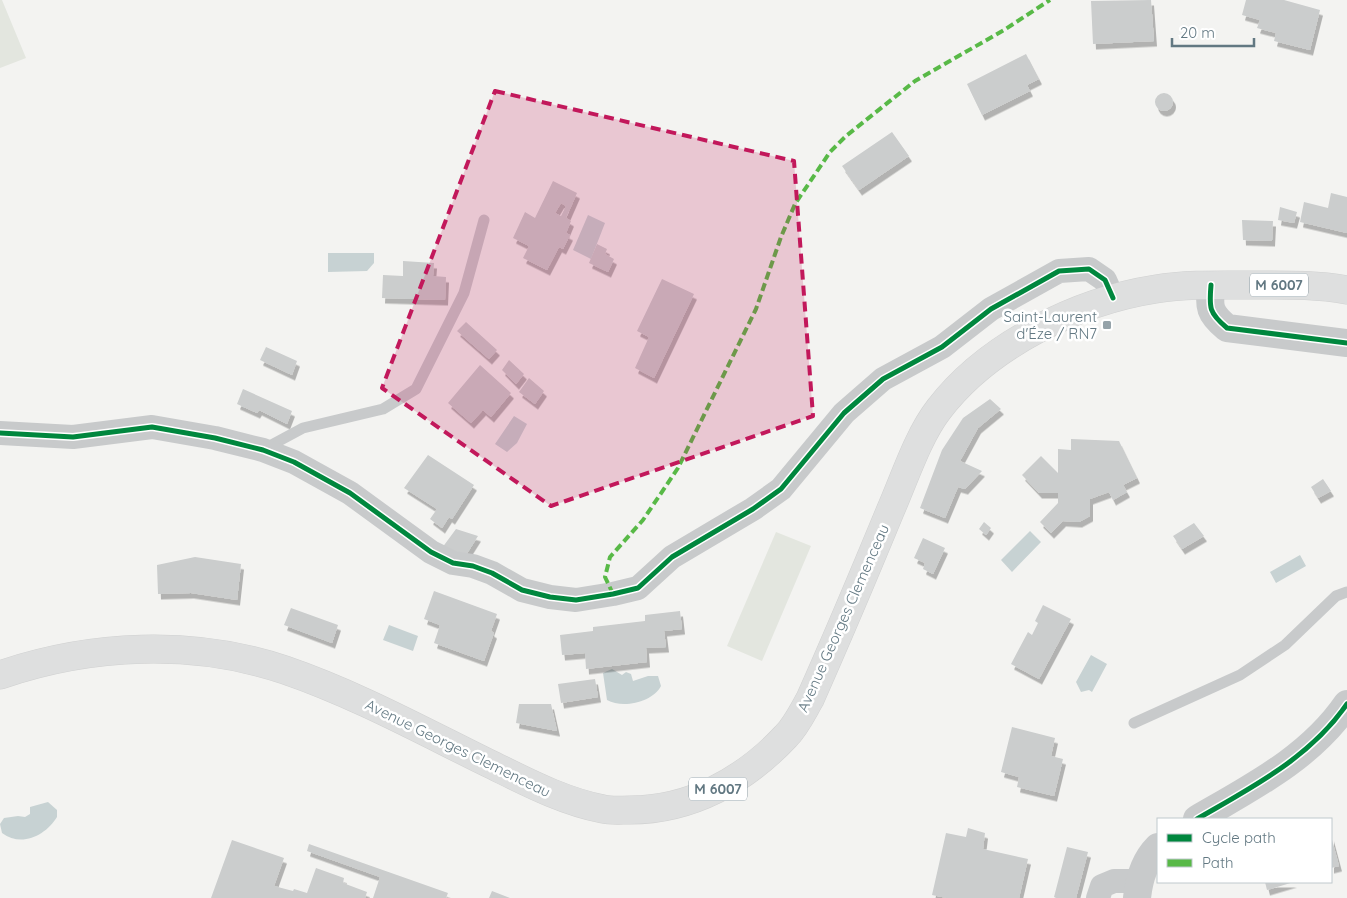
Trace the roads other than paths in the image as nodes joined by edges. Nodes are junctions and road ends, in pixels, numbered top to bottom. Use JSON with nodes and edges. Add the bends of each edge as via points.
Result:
{"nodes":[{"id":1,"x":484,"y":220,"type":"dead end"},
{"id":2,"x":1211,"y":285,"type":"junction"},
{"id":3,"x":1347,"y":290,"type":"edge"},
{"id":4,"x":1113,"y":298,"type":"junction"},
{"id":5,"x":1347,"y":343,"type":"edge"},
{"id":6,"x":0,"y":433,"type":"edge"},
{"id":7,"x":263,"y":450,"type":"junction"},
{"id":8,"x":1347,"y":592,"type":"edge"},
{"id":9,"x":0,"y":675,"type":"edge"},
{"id":10,"x":1347,"y":704,"type":"edge"},
{"id":11,"x":1134,"y":723,"type":"dead end"},
{"id":12,"x":1199,"y":818,"type":"edge"},
{"id":13,"x":1157,"y":848,"type":"edge"},
{"id":14,"x":1138,"y":890,"type":"edge"},
{"id":15,"x":1098,"y":898,"type":"edge"}],
"edges":[{"from":1,"to":7,"type":"lane","via":[[464,293],[416,389],[383,409],[303,428]]},
{"from":2,"to":3,"type":"main road","name":"Avenue Georges Clemenceau","number":"M 6007"},
{"from":2,"to":4,"type":"main road","name":"Avenue Georges Clemenceau","number":"M 6007","via":[[1156,289]]},
{"from":2,"to":5,"type":"street","via":[[1213,316],[1228,328]]},
{"from":4,"to":7,"type":"street","via":[[1105,280],[1089,268],[1059,271],[991,309],[942,347],[883,379],[850,407],[782,488],[672,558],[638,588],[613,594],[576,600],[550,597],[522,590],[473,566],[453,564],[431,552],[350,493],[294,462]]},
{"from":4,"to":9,"type":"main road","name":"Avenue Georges Clemenceau","number":"M 6007","via":[[1031,332],[967,378],[938,410],[916,451],[810,699],[788,735],[727,785],[689,801],[646,810],[605,810],[558,797],[333,689],[238,657],[140,648],[78,656]]},
{"from":6,"to":7,"type":"street","via":[[73,437],[152,427]]},
{"from":8,"to":11,"type":"lane","via":[[1336,596],[1285,645],[1240,675]]},
{"from":10,"to":12,"type":"street","via":[[1324,733],[1297,757],[1269,778]]},
{"from":13,"to":14,"type":"street","via":[[1144,865]]},
{"from":14,"to":15,"type":"street","via":[[1114,881],[1102,886]]}]}
